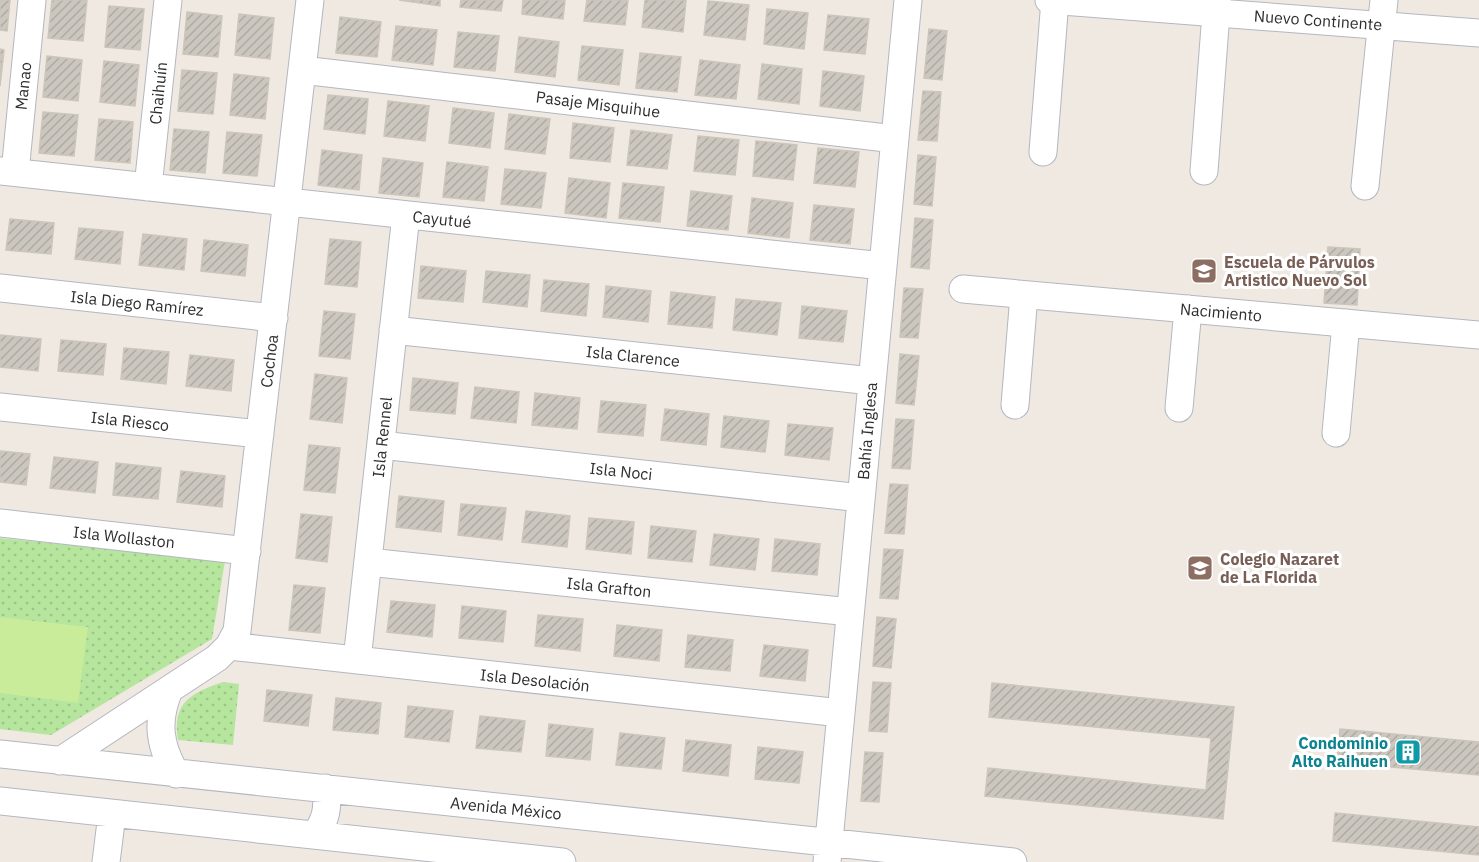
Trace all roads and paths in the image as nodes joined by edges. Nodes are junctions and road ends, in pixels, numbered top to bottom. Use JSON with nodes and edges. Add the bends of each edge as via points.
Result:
{"nodes":[{"id":1,"x":32,"y":0,"type":"edge"},
{"id":2,"x":168,"y":0,"type":"edge"},
{"id":3,"x":310,"y":0,"type":"edge"},
{"id":4,"x":908,"y":0,"type":"edge"},
{"id":5,"x":1049,"y":0,"type":"edge"},
{"id":6,"x":1055,"y":0,"type":"edge"},
{"id":7,"x":1217,"y":6,"type":"edge"},
{"id":8,"x":1382,"y":13,"type":"edge"},
{"id":9,"x":1479,"y":33,"type":"edge"},
{"id":10,"x":302,"y":70,"type":"junction"},
{"id":11,"x":895,"y":139,"type":"junction"},
{"id":12,"x":1043,"y":152,"type":"dead end"},
{"id":13,"x":1204,"y":171,"type":"dead end"},
{"id":14,"x":7,"y":172,"type":"edge"},
{"id":15,"x":1365,"y":186,"type":"dead end"},
{"id":16,"x":148,"y":187,"type":"junction"},
{"id":17,"x":287,"y":202,"type":"junction"},
{"id":18,"x":406,"y":215,"type":"junction"},
{"id":19,"x":883,"y":266,"type":"junction"},
{"id":20,"x":0,"y":288,"type":"edge"},
{"id":21,"x":963,"y":289,"type":"dead end"},
{"id":22,"x":1024,"y":295,"type":"junction"},
{"id":23,"x":1188,"y":309,"type":"junction"},
{"id":24,"x":274,"y":318,"type":"junction"},
{"id":25,"x":1346,"y":323,"type":"junction"},
{"id":26,"x":393,"y":330,"type":"junction"},
{"id":27,"x":1479,"y":335,"type":"edge"},
{"id":28,"x":872,"y":381,"type":"junction"},
{"id":29,"x":1015,"y":405,"type":"dead end"},
{"id":30,"x":0,"y":407,"type":"edge"},
{"id":31,"x":1179,"y":408,"type":"dead end"},
{"id":32,"x":1336,"y":433,"type":"dead end"},
{"id":33,"x":260,"y":435,"type":"junction"},
{"id":34,"x":381,"y":445,"type":"junction"},
{"id":35,"x":861,"y":498,"type":"junction"},
{"id":36,"x":0,"y":523,"type":"edge"},
{"id":37,"x":248,"y":551,"type":"junction"},
{"id":38,"x":368,"y":562,"type":"junction"},
{"id":39,"x":850,"y":612,"type":"junction"},
{"id":40,"x":229,"y":646,"type":"junction"},
{"id":41,"x":357,"y":660,"type":"junction"},
{"id":42,"x":169,"y":690,"type":"junction"},
{"id":43,"x":841,"y":713,"type":"junction"},
{"id":44,"x":0,"y":754,"type":"edge"},
{"id":45,"x":60,"y":761,"type":"junction"},
{"id":46,"x":176,"y":774,"type":"junction"},
{"id":47,"x":325,"y":788,"type":"junction"},
{"id":48,"x":0,"y":801,"type":"edge"},
{"id":49,"x":112,"y":813,"type":"junction"},
{"id":50,"x":315,"y":835,"type":"junction"},
{"id":51,"x":828,"y":852,"type":"edge"},
{"id":52,"x":508,"y":859,"type":"edge"},
{"id":53,"x":106,"y":862,"type":"edge"},
{"id":54,"x":562,"y":862,"type":"edge"},
{"id":55,"x":1013,"y":862,"type":"edge"}],
"edges":[{"from":1,"to":14,"type":"street","name":"Manao"},
{"from":2,"to":16,"type":"street","name":"Chaihuín"},
{"from":3,"to":10,"type":"street","name":"Cochoa"},
{"from":4,"to":11,"type":"street","name":"Bahía Inglesa"},
{"from":5,"to":6,"type":"street","name":"Nuevo Continente"},
{"from":6,"to":7,"type":"street","name":"Nuevo Continente"},
{"from":6,"to":12,"type":"street"},
{"from":7,"to":8,"type":"street","name":"Nuevo Continente"},
{"from":7,"to":13,"type":"street"},
{"from":8,"to":9,"type":"street","name":"Nuevo Continente"},
{"from":8,"to":15,"type":"street"},
{"from":10,"to":11,"type":"street","name":"Pasaje Misquihue"},
{"from":10,"to":17,"type":"street","name":"Cochoa"},
{"from":11,"to":19,"type":"street","name":"Bahía Inglesa"},
{"from":14,"to":16,"type":"street","name":"Cayutué"},
{"from":16,"to":17,"type":"street","name":"Cayutué"},
{"from":17,"to":18,"type":"street","name":"Cayutué"},
{"from":17,"to":24,"type":"street","name":"Cochoa"},
{"from":18,"to":19,"type":"street","name":"Cayutué"},
{"from":18,"to":26,"type":"street","name":"Isla Rennel"},
{"from":19,"to":28,"type":"street","name":"Bahía Inglesa"},
{"from":20,"to":24,"type":"street","name":"Isla Diego Ramírez"},
{"from":21,"to":22,"type":"street","name":"Nacimiento"},
{"from":22,"to":23,"type":"street","name":"Nacimiento"},
{"from":22,"to":29,"type":"street"},
{"from":23,"to":25,"type":"street","name":"Nacimiento"},
{"from":23,"to":31,"type":"street"},
{"from":24,"to":33,"type":"street","name":"Cochoa"},
{"from":25,"to":27,"type":"street","name":"Nacimiento"},
{"from":25,"to":32,"type":"street"},
{"from":26,"to":28,"type":"street","name":"Isla Clarence"},
{"from":26,"to":34,"type":"street","name":"Isla Rennel"},
{"from":28,"to":35,"type":"street","name":"Bahía Inglesa"},
{"from":30,"to":33,"type":"street","name":"Isla Riesco"},
{"from":33,"to":37,"type":"street","name":"Cochoa"},
{"from":34,"to":35,"type":"street","name":"Isla Noci"},
{"from":34,"to":38,"type":"street","name":"Isla Rennel"},
{"from":35,"to":39,"type":"street","name":"Bahía Inglesa"},
{"from":36,"to":37,"type":"street","name":"Isla Wollaston"},
{"from":37,"to":40,"type":"street","name":"Cochoa","via":[[239,623]]},
{"from":38,"to":39,"type":"street","name":"Isla Grafton"},
{"from":38,"to":41,"type":"street","name":"Isla Rennel"},
{"from":39,"to":43,"type":"street","name":"Bahía Inglesa"},
{"from":40,"to":41,"type":"street","name":"Isla Desolación"},
{"from":40,"to":42,"type":"street","name":"Cochoa"},
{"from":41,"to":43,"type":"street","name":"Isla Desolación"},
{"from":42,"to":45,"type":"street","name":"Cochoa"},
{"from":42,"to":46,"type":"street","via":[[160,715],[160,729],[167,759]]},
{"from":43,"to":51,"type":"street","name":"Bahía Inglesa"},
{"from":44,"to":45,"type":"street","name":"Avenida México"},
{"from":45,"to":46,"type":"street","name":"Avenida México"},
{"from":46,"to":47,"type":"street","name":"Avenida México"},
{"from":47,"to":50,"type":"street","via":[[326,814]]},
{"from":47,"to":51,"type":"street","name":"Avenida México"},
{"from":48,"to":49,"type":"street"},
{"from":49,"to":50,"type":"street"},
{"from":49,"to":53,"type":"street"},
{"from":50,"to":52,"type":"street"},
{"from":51,"to":55,"type":"street","name":"Avenida México"},
{"from":52,"to":54,"type":"street"}]}
